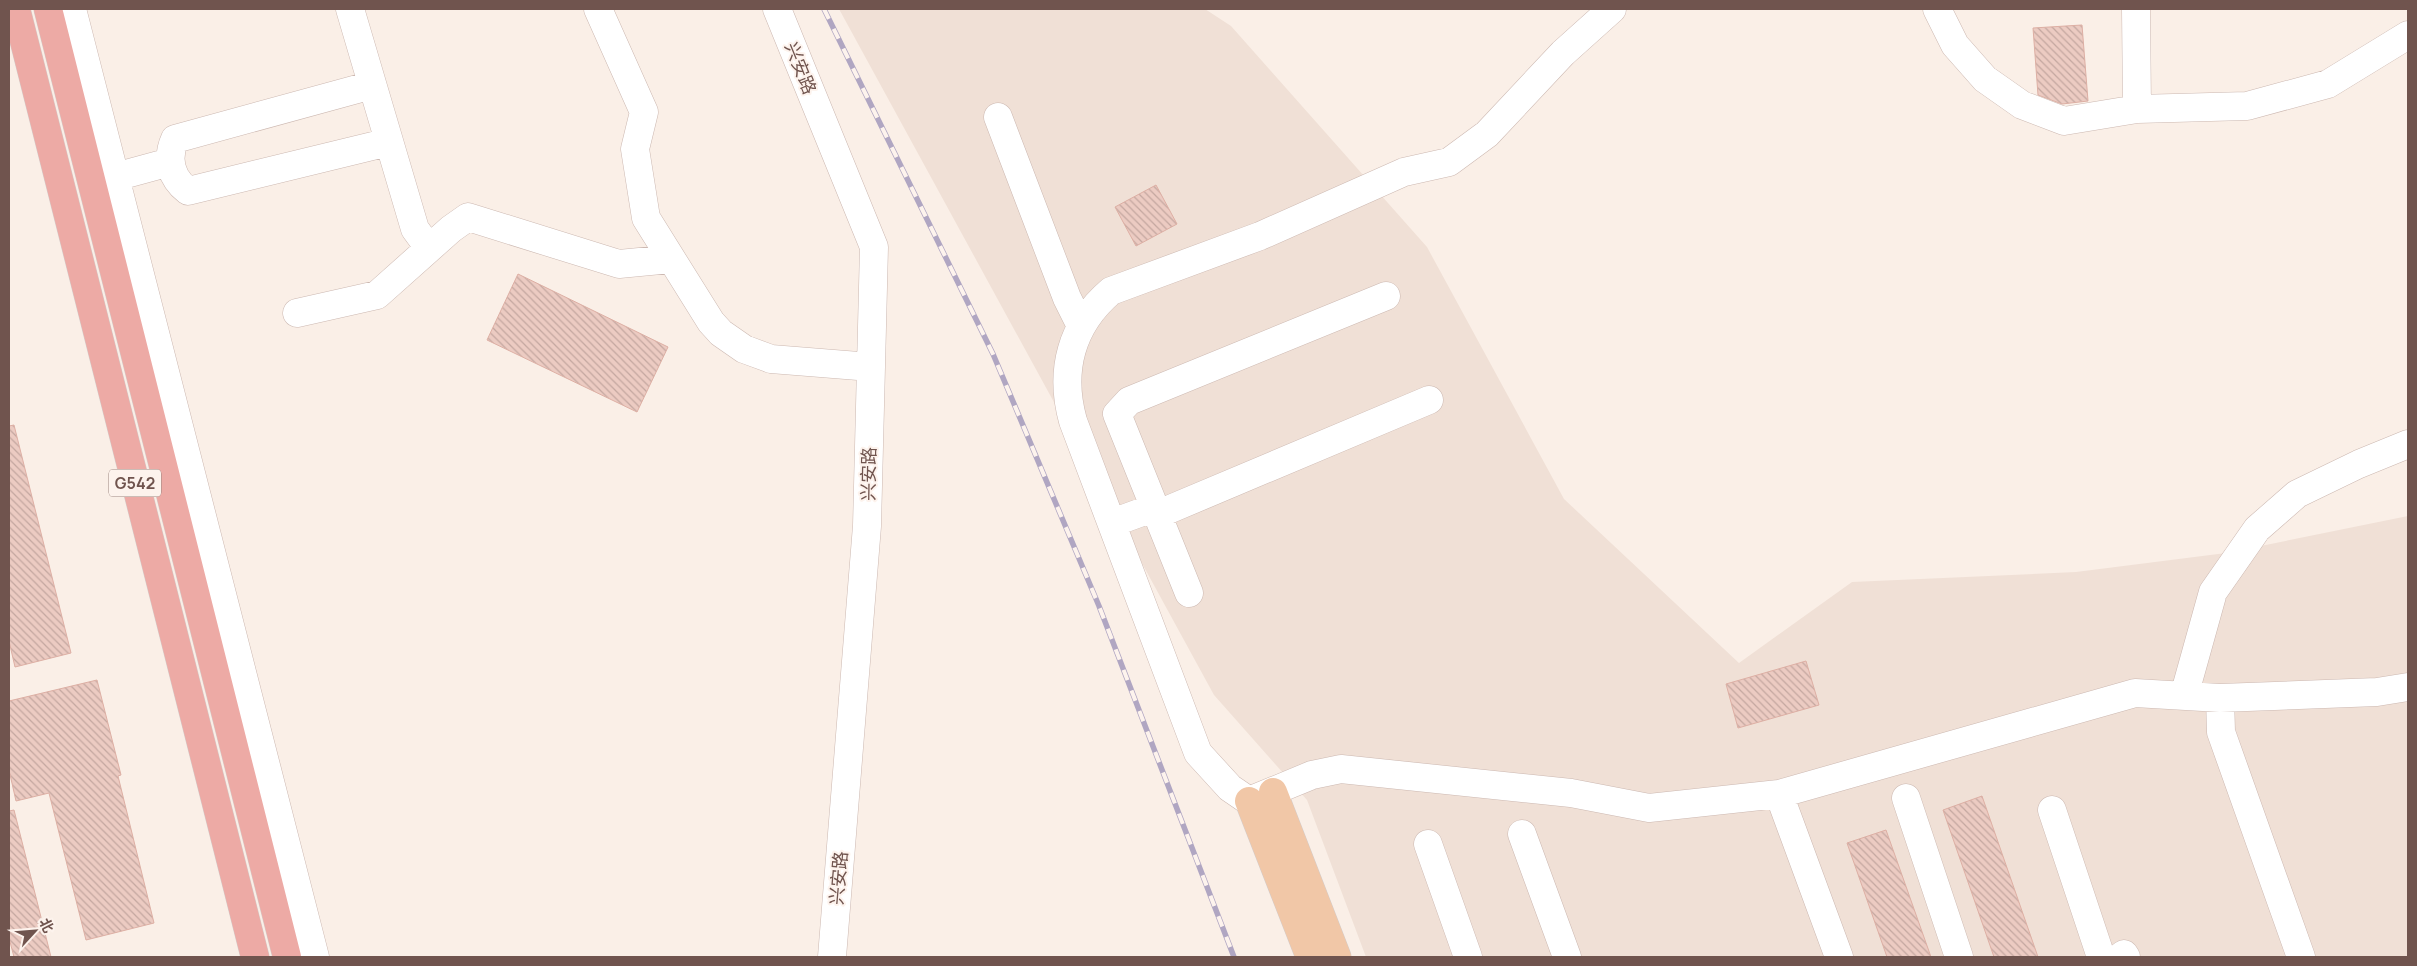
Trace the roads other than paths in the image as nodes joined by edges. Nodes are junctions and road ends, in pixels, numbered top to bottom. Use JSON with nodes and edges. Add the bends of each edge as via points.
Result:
{"nodes":[{"id":1,"x":16,"y":9,"type":"edge"},
{"id":2,"x":48,"y":9,"type":"edge"},
{"id":3,"x":72,"y":9,"type":"edge"},
{"id":4,"x":350,"y":9,"type":"edge"},
{"id":5,"x":598,"y":9,"type":"edge"},
{"id":6,"x":777,"y":9,"type":"edge"},
{"id":7,"x":1612,"y":9,"type":"edge"},
{"id":8,"x":1937,"y":9,"type":"edge"},
{"id":9,"x":2136,"y":9,"type":"edge"},
{"id":10,"x":2408,"y":35,"type":"edge"},
{"id":11,"x":372,"y":85,"type":"junction"},
{"id":12,"x":2137,"y":109,"type":"junction"},
{"id":13,"x":998,"y":117,"type":"dead end"},
{"id":14,"x":389,"y":142,"type":"junction"},
{"id":15,"x":170,"y":162,"type":"junction"},
{"id":16,"x":115,"y":177,"type":"junction"},
{"id":17,"x":429,"y":248,"type":"junction"},
{"id":18,"x":671,"y":259,"type":"junction"},
{"id":19,"x":1386,"y":296,"type":"dead end"},
{"id":20,"x":297,"y":313,"type":"dead end"},
{"id":21,"x":1081,"y":326,"type":"junction"},
{"id":22,"x":871,"y":368,"type":"junction"},
{"id":23,"x":1429,"y":400,"type":"dead end"},
{"id":24,"x":2408,"y":444,"type":"edge"},
{"id":25,"x":1155,"y":512,"type":"junction"},
{"id":26,"x":1112,"y":524,"type":"junction"},
{"id":27,"x":1189,"y":593,"type":"dead end"},
{"id":28,"x":2408,"y":687,"type":"edge"},
{"id":29,"x":2184,"y":696,"type":"junction"},
{"id":30,"x":2220,"y":698,"type":"junction"},
{"id":31,"x":1778,"y":794,"type":"junction"},
{"id":32,"x":1261,"y":796,"type":"junction"},
{"id":33,"x":1906,"y":798,"type":"dead end"},
{"id":34,"x":2052,"y":810,"type":"dead end"},
{"id":35,"x":1522,"y":834,"type":"dead end"},
{"id":36,"x":1428,"y":844,"type":"dead end"},
{"id":37,"x":255,"y":957,"type":"edge"},
{"id":38,"x":287,"y":957,"type":"edge"},
{"id":39,"x":315,"y":957,"type":"edge"},
{"id":40,"x":832,"y":957,"type":"edge"},
{"id":41,"x":1310,"y":957,"type":"edge"},
{"id":42,"x":1337,"y":957,"type":"edge"},
{"id":43,"x":1468,"y":957,"type":"edge"},
{"id":44,"x":1567,"y":957,"type":"edge"},
{"id":45,"x":1839,"y":957,"type":"edge"},
{"id":46,"x":1960,"y":957,"type":"edge"},
{"id":47,"x":2101,"y":957,"type":"edge"},
{"id":48,"x":2120,"y":957,"type":"edge"},
{"id":49,"x":2126,"y":957,"type":"edge"},
{"id":50,"x":2301,"y":957,"type":"edge"}],
"edges":[{"from":1,"to":37,"type":"highway","number":"G542"},
{"from":2,"to":38,"type":"highway","number":"G542"},
{"from":3,"to":16,"type":"street"},
{"from":4,"to":11,"type":"street"},
{"from":5,"to":18,"type":"street","via":[[644,112],[635,149],[646,218]]},
{"from":6,"to":22,"type":"street","name":"兴安路","via":[[874,247]]},
{"from":7,"to":21,"type":"street","via":[[1563,53],[1487,134],[1449,162],[1404,172],[1260,236],[1111,291]]},
{"from":8,"to":12,"type":"street","via":[[1947,32],[1969,63],[2002,94],[2022,105],[2064,121]]},
{"from":9,"to":12,"type":"street"},
{"from":10,"to":12,"type":"street","via":[[2319,87],[2247,106]]},
{"from":11,"to":14,"type":"street"},
{"from":11,"to":15,"type":"street","via":[[175,139]]},
{"from":13,"to":21,"type":"street","via":[[1032,211]]},
{"from":14,"to":15,"type":"street","via":[[188,191],[175,178]]},
{"from":14,"to":17,"type":"street","via":[[415,229]]},
{"from":15,"to":16,"type":"street"},
{"from":16,"to":39,"type":"street"},
{"from":17,"to":18,"type":"street","via":[[468,217],[619,264]]},
{"from":17,"to":20,"type":"street","via":[[377,295]]},
{"from":18,"to":22,"type":"street","via":[[711,322],[744,349],[771,359]]},
{"from":19,"to":25,"type":"street","via":[[1129,401],[1117,414]]},
{"from":21,"to":26,"type":"street","via":[[1071,348],[1066,372],[1068,405]]},
{"from":22,"to":40,"type":"street","name":"兴安路","via":[[867,526]]},
{"from":23,"to":25,"type":"street"},
{"from":24,"to":29,"type":"street","via":[[2297,494],[2257,529],[2213,592]]},
{"from":25,"to":26,"type":"street"},
{"from":25,"to":27,"type":"street"},
{"from":26,"to":32,"type":"street","via":[[1198,753],[1230,788]]},
{"from":28,"to":30,"type":"street","via":[[2377,692]]},
{"from":29,"to":30,"type":"street"},
{"from":29,"to":31,"type":"street","via":[[2135,694]]},
{"from":30,"to":50,"type":"street","via":[[2221,732]]},
{"from":31,"to":32,"type":"street","via":[[1649,808],[1571,793],[1341,769],[1312,775]]},
{"from":31,"to":45,"type":"street"},
{"from":32,"to":41,"type":"main road"},
{"from":32,"to":42,"type":"main road"},
{"from":33,"to":46,"type":"street"},
{"from":34,"to":47,"type":"street"},
{"from":35,"to":44,"type":"street"},
{"from":36,"to":43,"type":"street"},
{"from":48,"to":49,"type":"street","via":[[2124,954]]}]}
